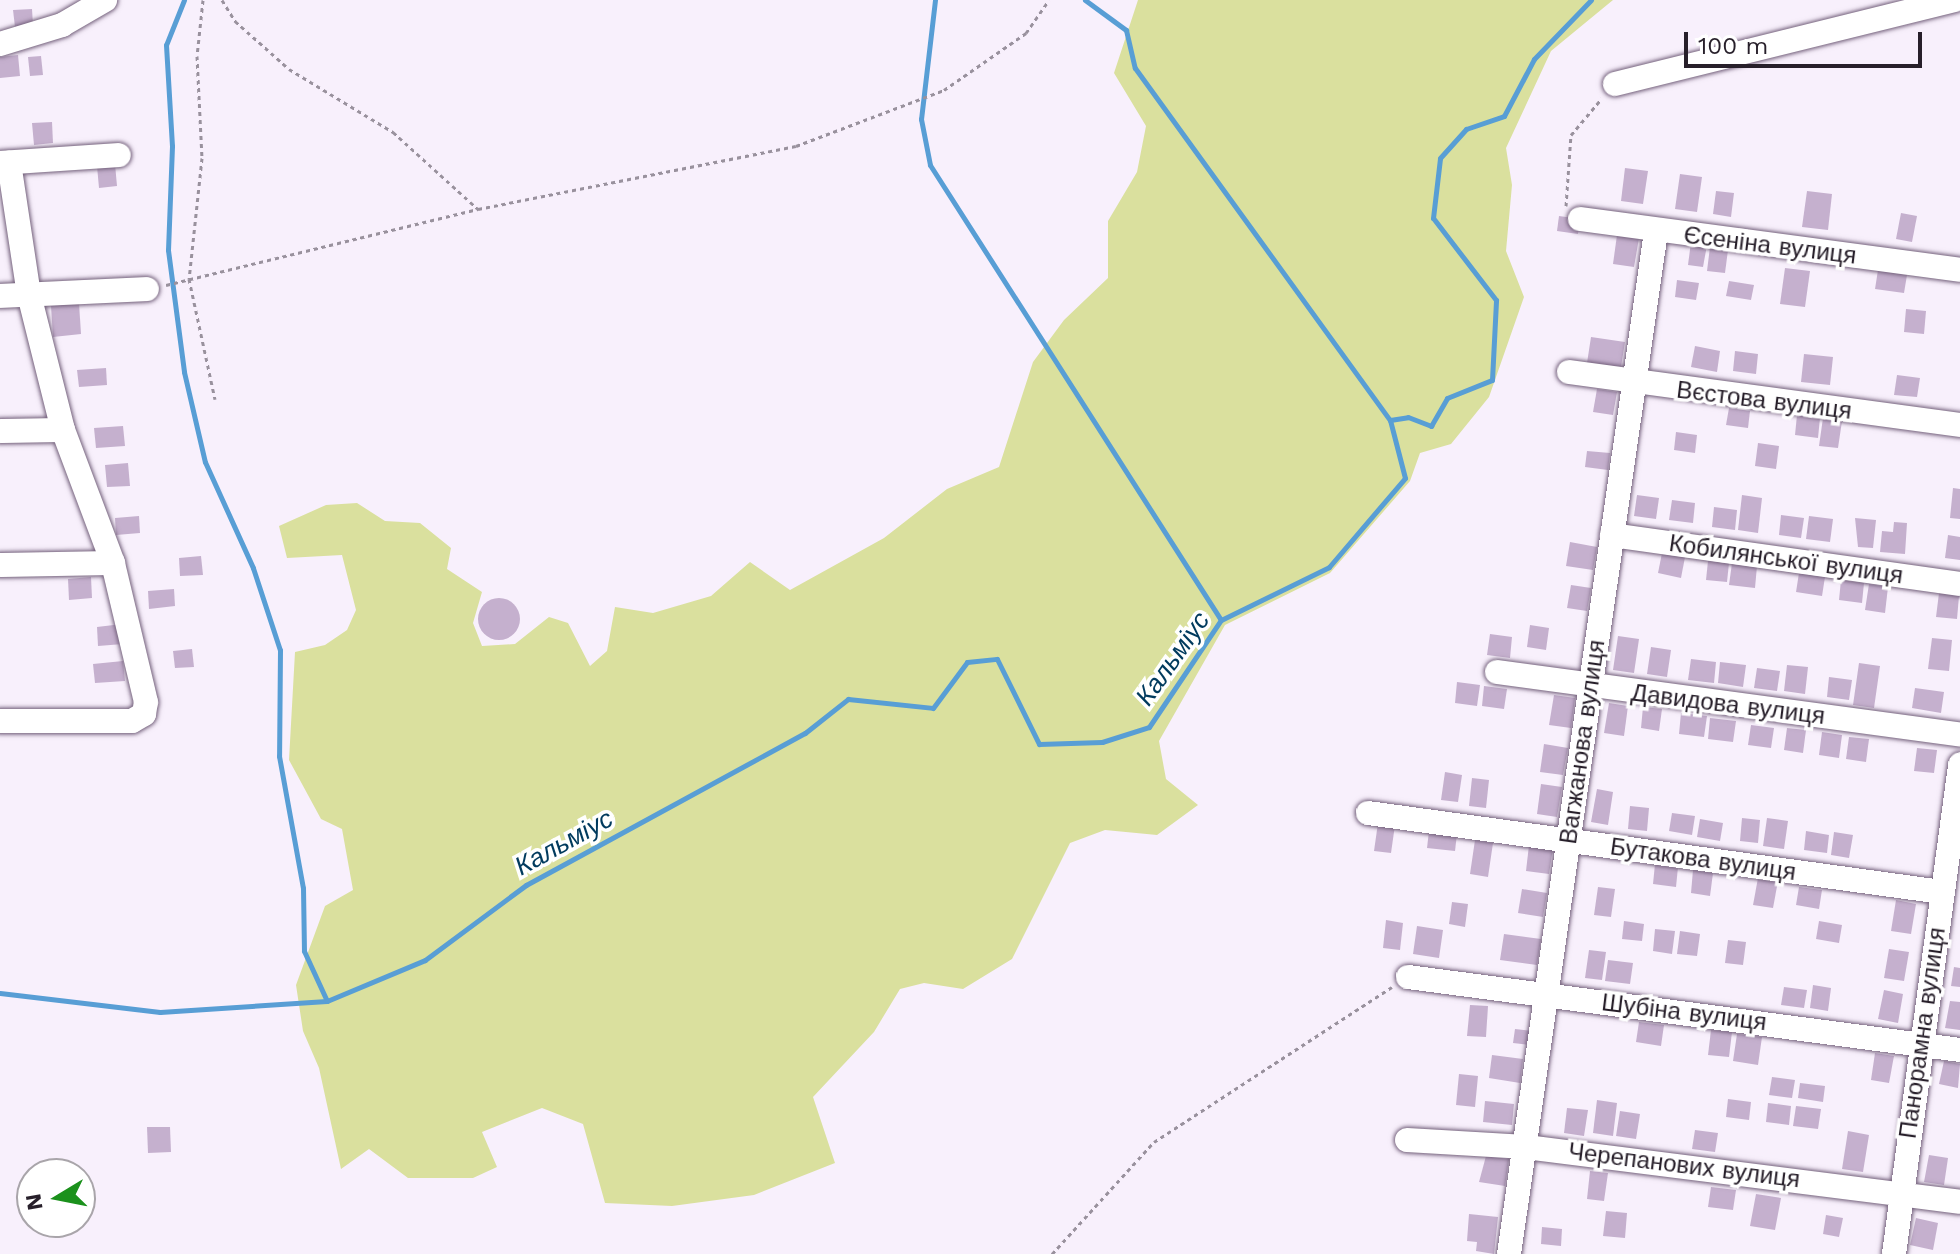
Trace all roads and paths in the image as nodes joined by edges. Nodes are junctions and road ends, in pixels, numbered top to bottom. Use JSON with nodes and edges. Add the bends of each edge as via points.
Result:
{"nodes":[{"id":1,"x":105,"y":0,"type":"edge"},
{"id":2,"x":203,"y":0,"type":"edge"},
{"id":3,"x":222,"y":0,"type":"edge"},
{"id":4,"x":1049,"y":0,"type":"edge"},
{"id":5,"x":1955,"y":0,"type":"edge"},
{"id":6,"x":0,"y":44,"type":"edge"},
{"id":7,"x":1615,"y":84,"type":"joint"},
{"id":8,"x":119,"y":155,"type":"dead end"},
{"id":9,"x":5,"y":163,"type":"edge"},
{"id":10,"x":478,"y":209,"type":"junction"},
{"id":11,"x":1580,"y":219,"type":"joint"},
{"id":12,"x":1656,"y":231,"type":"junction"},
{"id":13,"x":1960,"y":270,"type":"edge"},
{"id":14,"x":189,"y":279,"type":"junction"},
{"id":15,"x":163,"y":286,"type":"joint"},
{"id":16,"x":29,"y":295,"type":"junction"},
{"id":17,"x":0,"y":296,"type":"edge"},
{"id":18,"x":1569,"y":372,"type":"dead end"},
{"id":19,"x":1634,"y":385,"type":"junction"},
{"id":20,"x":215,"y":399,"type":"dead end"},
{"id":21,"x":1960,"y":425,"type":"edge"},
{"id":22,"x":63,"y":430,"type":"junction"},
{"id":23,"x":0,"y":431,"type":"edge"},
{"id":24,"x":1612,"y":535,"type":"junction"},
{"id":25,"x":113,"y":563,"type":"junction"},
{"id":26,"x":0,"y":565,"type":"edge"},
{"id":27,"x":1960,"y":584,"type":"edge"},
{"id":28,"x":1497,"y":672,"type":"dead end"},
{"id":29,"x":1590,"y":687,"type":"junction"},
{"id":30,"x":0,"y":721,"type":"edge"},
{"id":31,"x":1960,"y":735,"type":"edge"},
{"id":32,"x":1960,"y":764,"type":"edge"},
{"id":33,"x":1368,"y":813,"type":"dead end"},
{"id":34,"x":1569,"y":842,"type":"junction"},
{"id":35,"x":1949,"y":886,"type":"edge"},
{"id":36,"x":1408,"y":977,"type":"joint"},
{"id":37,"x":1546,"y":994,"type":"junction"},
{"id":38,"x":1921,"y":1043,"type":"junction"},
{"id":39,"x":1960,"y":1050,"type":"edge"},
{"id":40,"x":1407,"y":1140,"type":"dead end"},
{"id":41,"x":1526,"y":1147,"type":"junction"},
{"id":42,"x":1901,"y":1192,"type":"junction"},
{"id":43,"x":1960,"y":1202,"type":"edge"},
{"id":44,"x":1052,"y":1254,"type":"edge"},
{"id":45,"x":1509,"y":1254,"type":"edge"},
{"id":46,"x":1894,"y":1254,"type":"edge"}],
"edges":[{"from":1,"to":6,"type":"street","via":[[62,25]]},
{"from":2,"to":14,"type":"path","via":[[197,56],[202,158]]},
{"from":3,"to":10,"type":"path","via":[[235,21],[289,69],[393,132]]},
{"from":4,"to":10,"type":"path","via":[[1026,33],[944,90],[905,106],[735,163]]},
{"from":5,"to":7,"type":"street"},
{"from":7,"to":11,"type":"path","via":[[1571,135],[1565,206]]},
{"from":8,"to":9,"type":"street"},
{"from":9,"to":16,"type":"street"},
{"from":10,"to":14,"type":"path"},
{"from":11,"to":12,"type":"street","name":"Єсеніна вулиця"},
{"from":12,"to":13,"type":"street","name":"Єсеніна вулиця"},
{"from":12,"to":19,"type":"street","name":"Вагжанова вулиця"},
{"from":14,"to":15,"type":"path"},
{"from":14,"to":20,"type":"path"},
{"from":15,"to":16,"type":"street"},
{"from":16,"to":17,"type":"street"},
{"from":16,"to":22,"type":"street"},
{"from":18,"to":19,"type":"street","name":"Вєстова вулиця"},
{"from":19,"to":21,"type":"street","name":"Вєстова вулиця"},
{"from":19,"to":24,"type":"street","name":"Вагжанова вулиця"},
{"from":22,"to":23,"type":"street"},
{"from":22,"to":25,"type":"street"},
{"from":24,"to":27,"type":"street","name":"Кобилянської вулиця"},
{"from":24,"to":29,"type":"street","name":"Вагжанова вулиця"},
{"from":25,"to":26,"type":"street"},
{"from":25,"to":30,"type":"street","via":[[144,714],[132,721]]},
{"from":28,"to":29,"type":"street","name":"Давидова вулиця"},
{"from":29,"to":31,"type":"street","name":"Давидова вулиця"},
{"from":29,"to":34,"type":"street","name":"Вагжанова вулиця"},
{"from":32,"to":35,"type":"street","name":"Панорамна вулиця"},
{"from":33,"to":34,"type":"street","name":"Бутакова вулиця"},
{"from":34,"to":35,"type":"street","name":"Бутакова вулиця"},
{"from":34,"to":37,"type":"street","name":"Вагжанова вулиця"},
{"from":35,"to":38,"type":"street","name":"Панорамна вулиця"},
{"from":36,"to":37,"type":"street","name":"Шубіна вулиця"},
{"from":36,"to":44,"type":"path","via":[[1154,1142]]},
{"from":37,"to":38,"type":"street","name":"Шубіна вулиця"},
{"from":37,"to":41,"type":"street","name":"Вагжанова вулиця"},
{"from":38,"to":39,"type":"street","name":"Шубіна вулиця"},
{"from":38,"to":42,"type":"street","name":"Панорамна вулиця"},
{"from":40,"to":41,"type":"street","name":"Черепанових вулиця"},
{"from":41,"to":42,"type":"street","name":"Черепанових вулиця"},
{"from":41,"to":45,"type":"street","name":"Вагжанова вулиця"},
{"from":42,"to":43,"type":"street","name":"Черепанових вулиця"},
{"from":42,"to":46,"type":"street","name":"Панорамна вулиця"}]}
